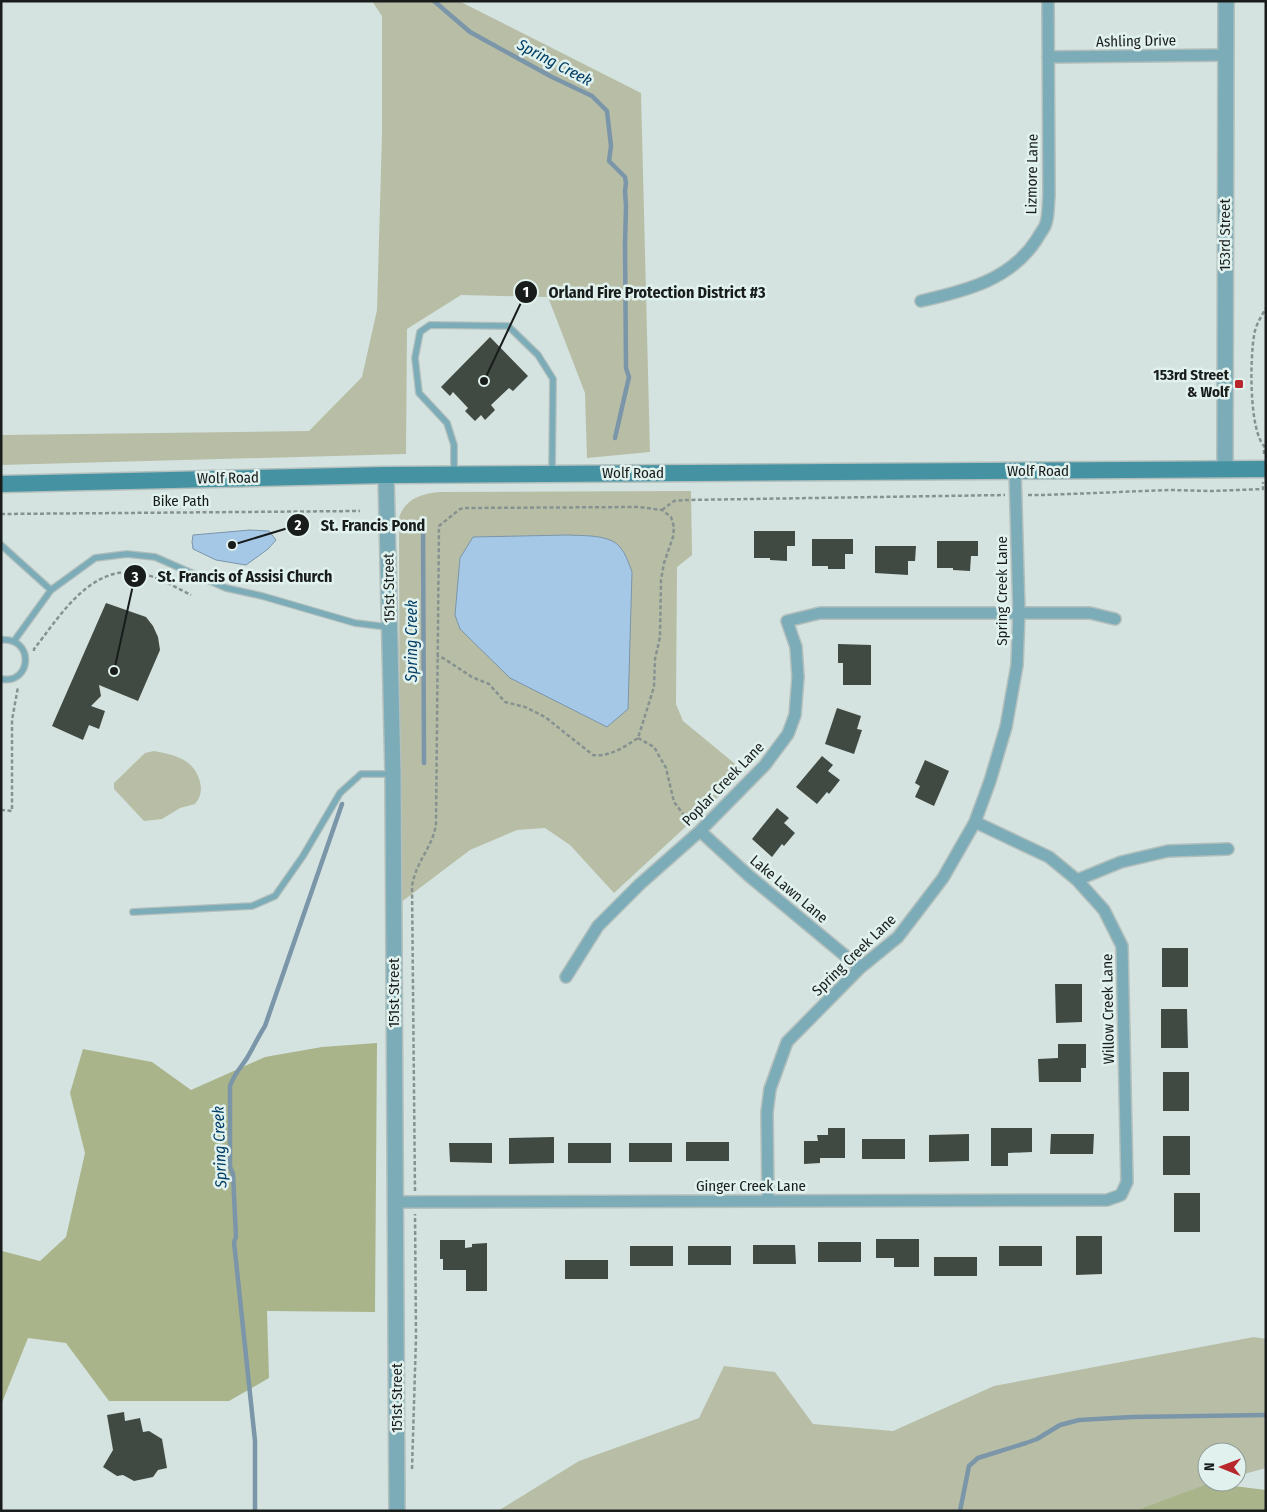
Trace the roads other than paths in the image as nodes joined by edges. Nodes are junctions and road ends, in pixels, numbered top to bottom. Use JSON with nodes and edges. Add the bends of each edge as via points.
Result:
{"nodes":[{"id":1,"x":1048,"y":1,"type":"edge"},
{"id":2,"x":1226,"y":1,"type":"edge"},
{"id":3,"x":1226,"y":54,"type":"junction"},
{"id":4,"x":1048,"y":57,"type":"junction"},
{"id":5,"x":921,"y":301,"type":"dead end"},
{"id":6,"x":1225,"y":469,"type":"junction"},
{"id":7,"x":1266,"y":469,"type":"edge"},
{"id":8,"x":1015,"y":471,"type":"junction"},
{"id":9,"x":552,"y":474,"type":"junction"},
{"id":10,"x":386,"y":475,"type":"junction"},
{"id":11,"x":454,"y":475,"type":"junction"},
{"id":12,"x":1,"y":484,"type":"edge"},
{"id":13,"x":1,"y":545,"type":"edge"},
{"id":14,"x":51,"y":590,"type":"junction"},
{"id":15,"x":1019,"y":612,"type":"junction"},
{"id":16,"x":1115,"y":619,"type":"dead end"},
{"id":17,"x":390,"y":628,"type":"junction"},
{"id":18,"x":1,"y":640,"type":"edge"},
{"id":19,"x":14,"y":641,"type":"junction"},
{"id":20,"x":1,"y":678,"type":"edge"},
{"id":21,"x":393,"y":774,"type":"junction"},
{"id":22,"x":975,"y":822,"type":"junction"},
{"id":23,"x":699,"y":832,"type":"junction"},
{"id":24,"x":1228,"y":850,"type":"dead end"},
{"id":25,"x":1077,"y":880,"type":"junction"},
{"id":26,"x":133,"y":912,"type":"dead end"},
{"id":27,"x":860,"y":968,"type":"junction"},
{"id":28,"x":566,"y":977,"type":"dead end"},
{"id":29,"x":1107,"y":1200,"type":"joint"},
{"id":30,"x":768,"y":1201,"type":"junction"},
{"id":31,"x":396,"y":1202,"type":"junction"},
{"id":32,"x":397,"y":1511,"type":"edge"}],
"edges":[{"from":1,"to":4,"type":"street","name":"Lizmore Lane"},
{"from":2,"to":3,"type":"street","name":"153rd Street"},
{"from":3,"to":4,"type":"street","name":"Ashling Drive"},
{"from":3,"to":6,"type":"street","name":"153rd Street"},
{"from":4,"to":5,"type":"street","name":"Lizmore Lane","via":[[1049,195],[1046,225],[1028,253],[1008,270],[981,284]]},
{"from":6,"to":7,"type":"main road","name":"Wolf Road"},
{"from":6,"to":8,"type":"main road","name":"Wolf Road"},
{"from":8,"to":9,"type":"main road","name":"Wolf Road"},
{"from":8,"to":15,"type":"street","name":"Spring Creek Lane"},
{"from":9,"to":11,"type":"main road","name":"Wolf Road"},
{"from":9,"to":11,"type":"lane","via":[[553,379],[538,355],[508,326],[430,325],[420,332],[415,358],[419,393],[447,423],[454,445]]},
{"from":10,"to":11,"type":"main road","name":"Wolf Road"},
{"from":10,"to":12,"type":"main road","name":"Wolf Road"},
{"from":10,"to":17,"type":"street","name":"151st Street"},
{"from":13,"to":14,"type":"lane"},
{"from":14,"to":17,"type":"lane","via":[[95,558],[127,554],[155,557],[226,588],[354,624]]},
{"from":14,"to":19,"type":"lane"},
{"from":15,"to":16,"type":"street","via":[[1090,613]]},
{"from":15,"to":22,"type":"street","name":"Spring Creek Lane","via":[[1017,666],[1006,727]]},
{"from":15,"to":23,"type":"street","name":"Poplar Creek Lane","via":[[820,613],[787,622],[796,647],[798,677],[795,715],[788,734],[765,766]]},
{"from":17,"to":21,"type":"street","name":"151st Street"},
{"from":18,"to":19,"type":"lane"},
{"from":19,"to":20,"type":"lane","via":[[26,655],[24,667],[16,677]]},
{"from":21,"to":26,"type":"lane","via":[[361,774],[340,793],[275,896],[252,906]]},
{"from":21,"to":31,"type":"street","name":"151st Street"},
{"from":22,"to":25,"type":"street","name":"Willow Creek Lane","via":[[1049,857]]},
{"from":22,"to":27,"type":"street","name":"Spring Creek Lane","via":[[943,878],[898,937]]},
{"from":23,"to":27,"type":"street","name":"Lake Lawn Lane"},
{"from":23,"to":28,"type":"street","name":"Poplar Creek Lane","via":[[598,926]]},
{"from":24,"to":25,"type":"street","via":[[1168,851],[1121,862]]},
{"from":25,"to":29,"type":"street","name":"Willow Creek Lane","via":[[1104,910],[1122,946],[1127,1182],[1121,1195]]},
{"from":27,"to":30,"type":"street","name":"Spring Creek Lane","via":[[787,1042],[770,1089],[767,1112]]},
{"from":29,"to":30,"type":"street","name":"Ginger Creek Lane"},
{"from":30,"to":31,"type":"street","name":"Ginger Creek Lane"},
{"from":31,"to":32,"type":"street","name":"151st Street"}]}
